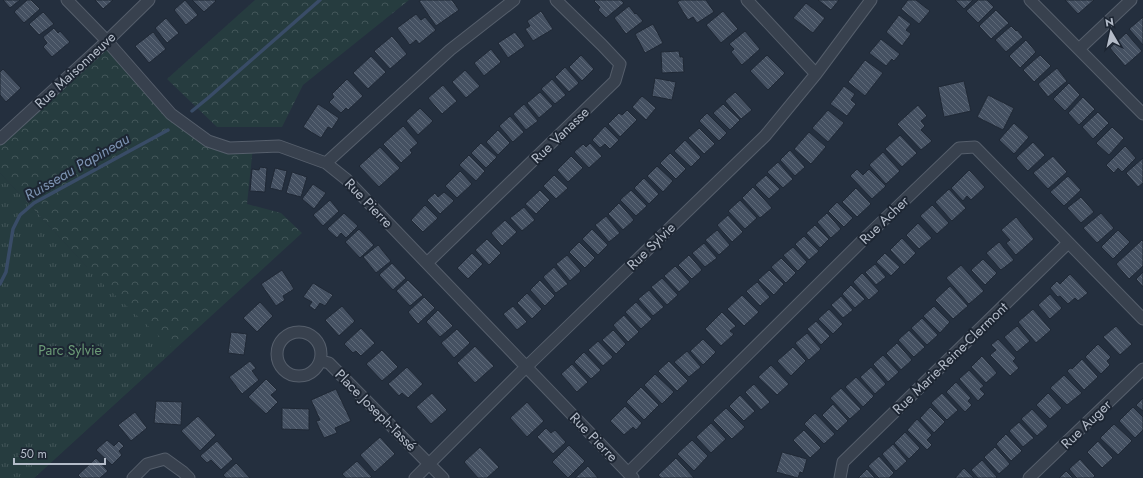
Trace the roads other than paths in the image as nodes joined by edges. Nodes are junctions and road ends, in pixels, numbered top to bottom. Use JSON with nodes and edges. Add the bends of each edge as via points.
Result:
{"nodes":[{"id":1,"x":68,"y":0,"type":"edge"},
{"id":2,"x":148,"y":0,"type":"edge"},
{"id":3,"x":514,"y":0,"type":"edge"},
{"id":4,"x":556,"y":0,"type":"edge"},
{"id":5,"x":747,"y":0,"type":"edge"},
{"id":6,"x":871,"y":0,"type":"edge"},
{"id":7,"x":1030,"y":0,"type":"edge"},
{"id":8,"x":1131,"y":0,"type":"edge"},
{"id":9,"x":107,"y":41,"type":"junction"},
{"id":10,"x":1079,"y":49,"type":"junction"},
{"id":11,"x":816,"y":74,"type":"junction"},
{"id":12,"x":1143,"y":114,"type":"edge"},
{"id":13,"x":0,"y":138,"type":"edge"},
{"id":14,"x":326,"y":163,"type":"junction"},
{"id":15,"x":1068,"y":243,"type":"junction"},
{"id":16,"x":427,"y":264,"type":"junction"},
{"id":17,"x":1143,"y":320,"type":"edge"},
{"id":18,"x":321,"y":361,"type":"junction"},
{"id":19,"x":526,"y":367,"type":"junction"},
{"id":20,"x":1143,"y":369,"type":"edge"},
{"id":21,"x":430,"y":464,"type":"junction"},
{"id":22,"x":631,"y":475,"type":"edge"},
{"id":23,"x":133,"y":478,"type":"edge"},
{"id":24,"x":189,"y":478,"type":"edge"},
{"id":25,"x":415,"y":478,"type":"edge"},
{"id":26,"x":443,"y":478,"type":"edge"},
{"id":27,"x":840,"y":478,"type":"edge"},
{"id":28,"x":1030,"y":478,"type":"edge"}],
"edges":[{"from":1,"to":9,"type":"street","name":"Rue Pierre"},
{"from":2,"to":9,"type":"street","name":"Rue Maisonneuve"},
{"from":3,"to":14,"type":"street","via":[[450,50]]},
{"from":4,"to":16,"type":"street","name":"Rue Vanasse","via":[[620,64],[615,81]]},
{"from":5,"to":11,"type":"street"},
{"from":6,"to":11,"type":"street","name":"Rue Sylvie"},
{"from":7,"to":10,"type":"street"},
{"from":8,"to":10,"type":"street"},
{"from":9,"to":13,"type":"street","name":"Rue Maisonneuve"},
{"from":9,"to":14,"type":"street","name":"Rue Pierre","via":[[171,114],[208,142],[229,148],[279,146]]},
{"from":10,"to":12,"type":"street"},
{"from":11,"to":19,"type":"street","name":"Rue Sylvie","via":[[765,136]]},
{"from":14,"to":16,"type":"street","name":"Rue Pierre","via":[[346,179]]},
{"from":15,"to":17,"type":"street","name":"Rue Acher"},
{"from":15,"to":22,"type":"street","name":"Rue Acher","via":[[975,148],[959,148]]},
{"from":15,"to":27,"type":"street","name":"Rue Marie-Reine-Clermont","via":[[843,462]]},
{"from":16,"to":19,"type":"street","name":"Rue Pierre"},
{"from":18,"to":18,"type":"street","name":"Place Joseph-Tassé","via":[[321,347],[306,333],[292,333],[278,348],[279,362],[289,374],[304,376],[317,368]]},
{"from":18,"to":21,"type":"street","name":"Place Joseph-Tassé","via":[[329,363]]},
{"from":19,"to":21,"type":"street","name":"Rue Sylvie"},
{"from":19,"to":22,"type":"street","name":"Rue Pierre"},
{"from":20,"to":28,"type":"street","name":"Rue Auger"},
{"from":21,"to":25,"type":"street","name":"Rue Sylvie"},
{"from":21,"to":26,"type":"street","name":"Place Joseph-Tassé"},
{"from":23,"to":24,"type":"street","via":[[147,464],[165,459]]}]}
